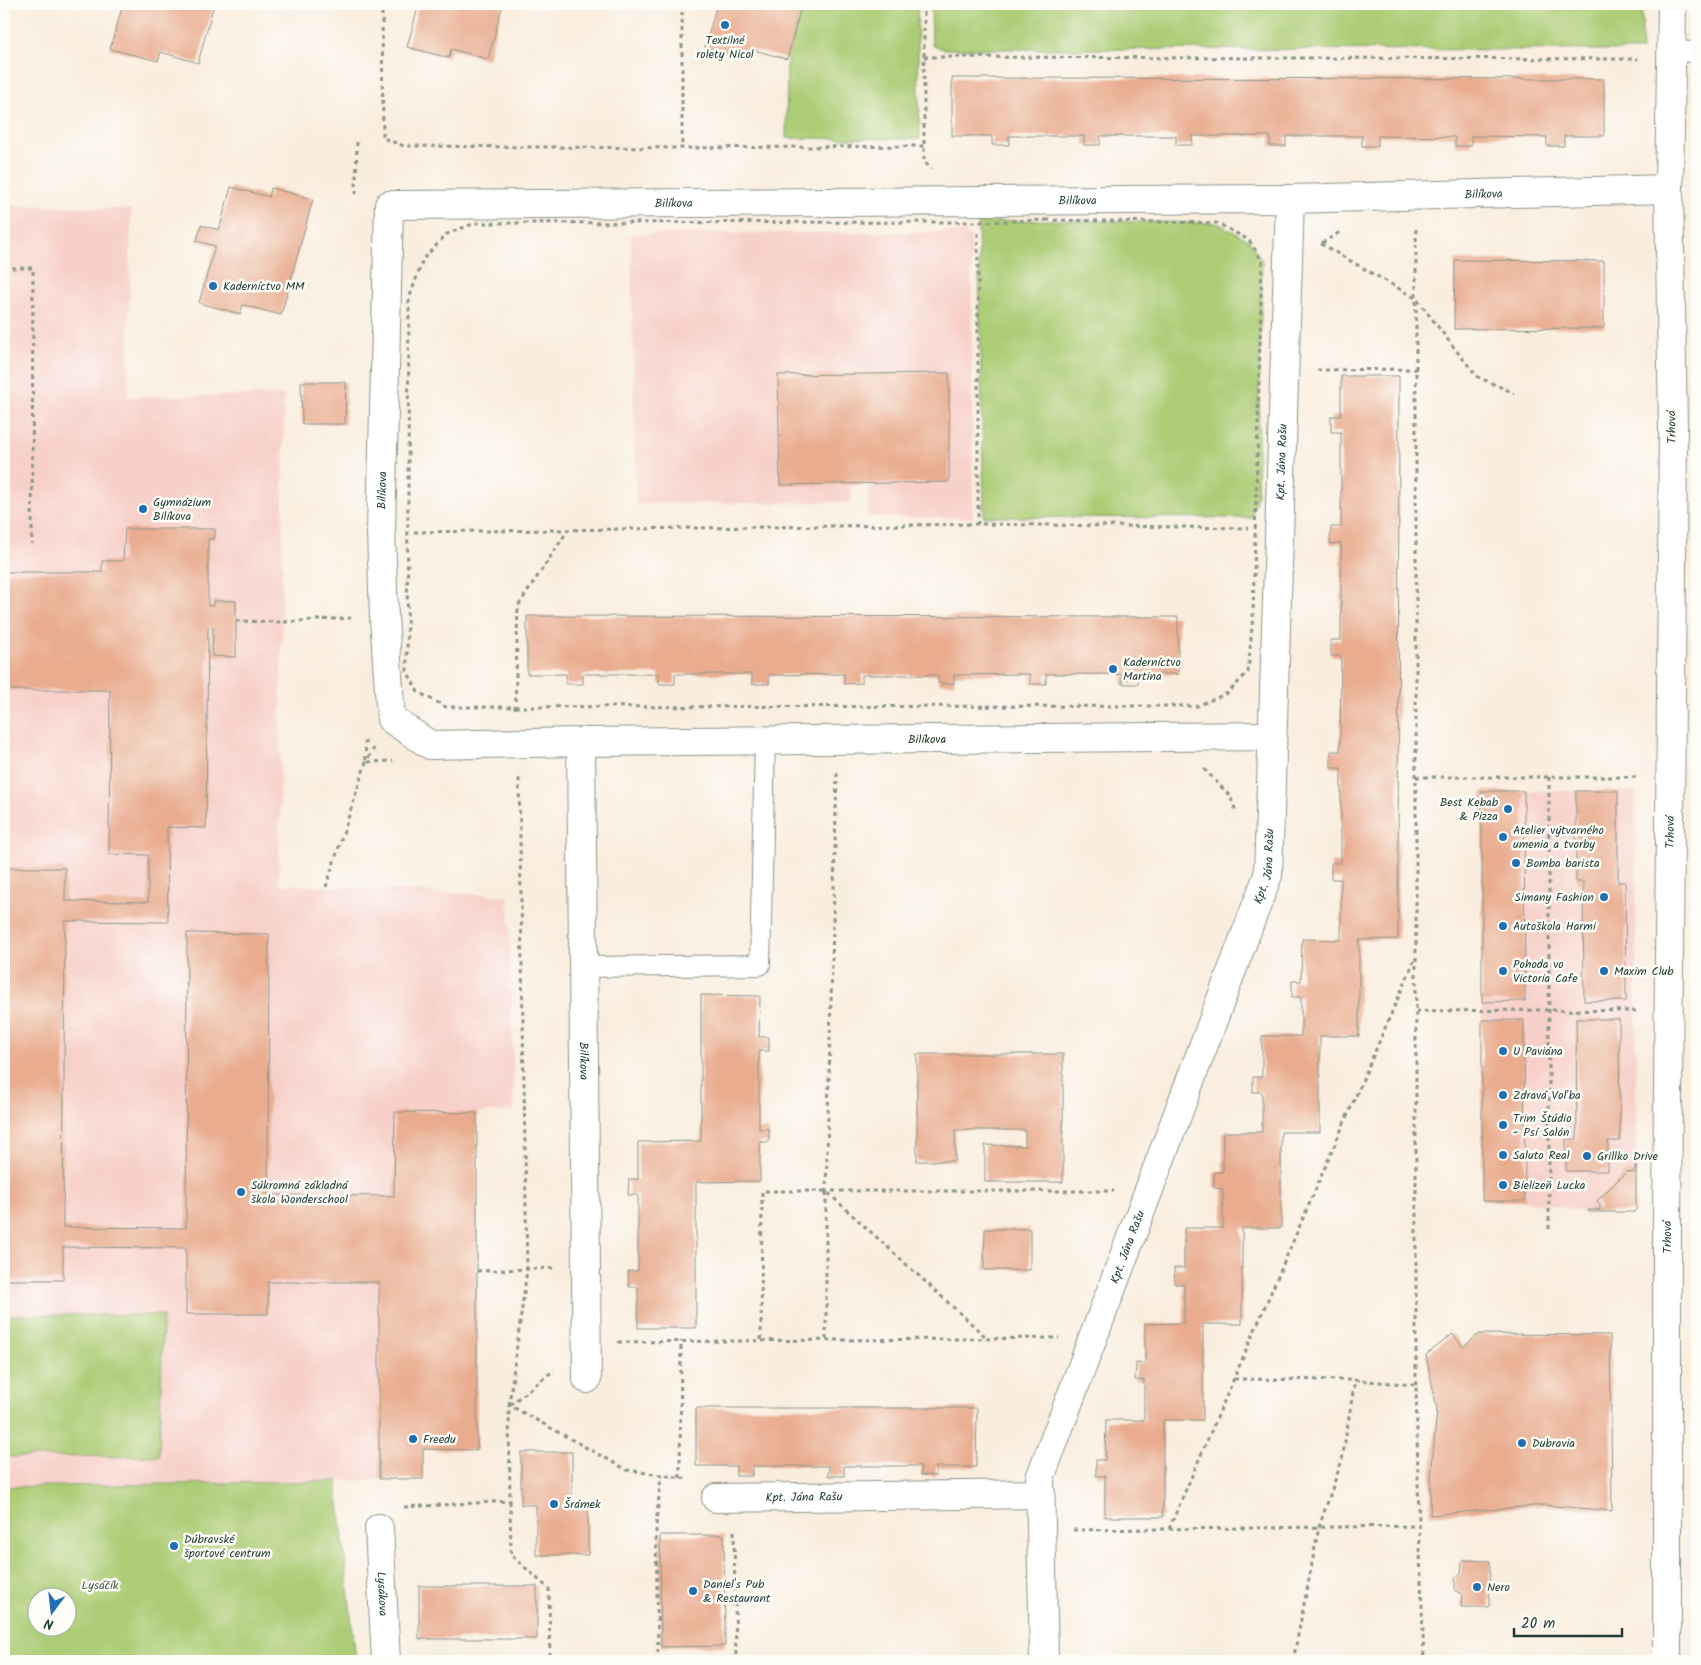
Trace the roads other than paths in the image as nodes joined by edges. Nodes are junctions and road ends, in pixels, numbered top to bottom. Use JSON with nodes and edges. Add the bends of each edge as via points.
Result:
{"nodes":[{"id":1,"x":1672,"y":4,"type":"edge"},
{"id":2,"x":1684,"y":52,"type":"edge"},
{"id":3,"x":1669,"y":189,"type":"junction"},
{"id":4,"x":1290,"y":199,"type":"junction"},
{"id":5,"x":1272,"y":736,"type":"junction"},
{"id":6,"x":764,"y":740,"type":"junction"},
{"id":7,"x":581,"y":742,"type":"junction"},
{"id":8,"x":583,"y":968,"type":"junction"},
{"id":9,"x":587,"y":1379,"type":"dead end"},
{"id":10,"x":1041,"y":1494,"type":"junction"},
{"id":11,"x":716,"y":1498,"type":"dead end"},
{"id":12,"x":379,"y":1528,"type":"dead end"},
{"id":13,"x":386,"y":1661,"type":"edge"},
{"id":14,"x":1044,"y":1661,"type":"edge"},
{"id":15,"x":1667,"y":1661,"type":"edge"}],
"edges":[{"from":1,"to":2,"type":"street","name":"Trhová"},
{"from":2,"to":3,"type":"street","name":"Trhová"},
{"from":3,"to":4,"type":"street","name":"Bilíkova"},
{"from":3,"to":15,"type":"street","name":"Trhová","via":[[1673,428]]},
{"from":4,"to":5,"type":"street","name":"Kpt. Jána Rašu"},
{"from":4,"to":7,"type":"street","name":"Bilíkova","via":[[389,205],[381,532],[396,616],[391,719],[430,745]]},
{"from":5,"to":6,"type":"street","name":"Bilíkova"},
{"from":5,"to":10,"type":"street","name":"Kpt. Jána Rašu","via":[[1268,875],[1040,1478]]},
{"from":6,"to":7,"type":"street","name":"Bilíkova"},
{"from":6,"to":8,"type":"lane","via":[[760,965]]},
{"from":7,"to":8,"type":"street","name":"Bilíkova"},
{"from":8,"to":9,"type":"street","name":"Bilíkova"},
{"from":10,"to":11,"type":"street","name":"Kpt. Jána Rašu"},
{"from":10,"to":14,"type":"street","name":"Kpt. Jána Rašu"},
{"from":12,"to":13,"type":"street","name":"Lysákova"}]}
